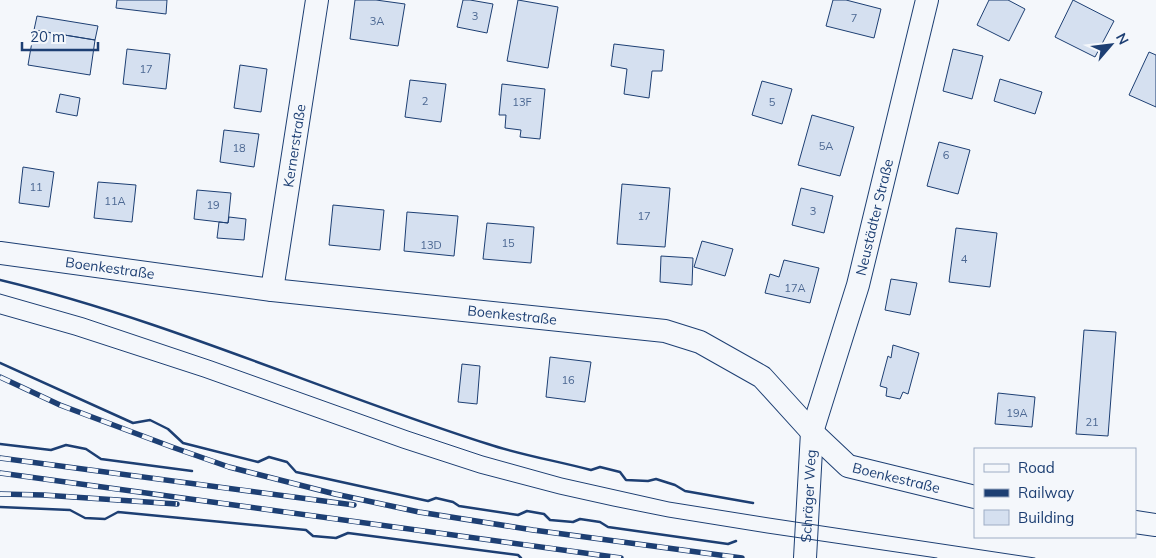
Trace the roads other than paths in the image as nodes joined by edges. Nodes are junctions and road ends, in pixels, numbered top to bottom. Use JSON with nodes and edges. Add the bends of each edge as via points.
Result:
{"nodes":[{"id":1,"x":317,"y":0,"type":"edge"},
{"id":2,"x":927,"y":0,"type":"edge"},
{"id":3,"x":0,"y":253,"type":"edge"},
{"id":4,"x":272,"y":290,"type":"junction"},
{"id":5,"x":812,"y":432,"type":"junction"},
{"id":6,"x":974,"y":497,"type":"edge"},
{"id":7,"x":1136,"y":522,"type":"edge"},
{"id":8,"x":1156,"y":525,"type":"edge"},
{"id":9,"x":805,"y":558,"type":"edge"}],
"edges":[{"from":1,"to":4,"type":"street","name":"Kernerstraße"},
{"from":2,"to":5,"type":"street","name":"Neustädter Straße","via":[[858,285]]},
{"from":3,"to":4,"type":"street","name":"Boenkestraße"},
{"from":4,"to":5,"type":"street","name":"Boenkestraße","via":[[665,331],[700,342],[762,377]]},
{"from":5,"to":6,"type":"street","name":"Boenkestraße","via":[[848,466]]},
{"from":5,"to":9,"type":"street","name":"Schräger Weg"},
{"from":7,"to":8,"type":"street"}]}
